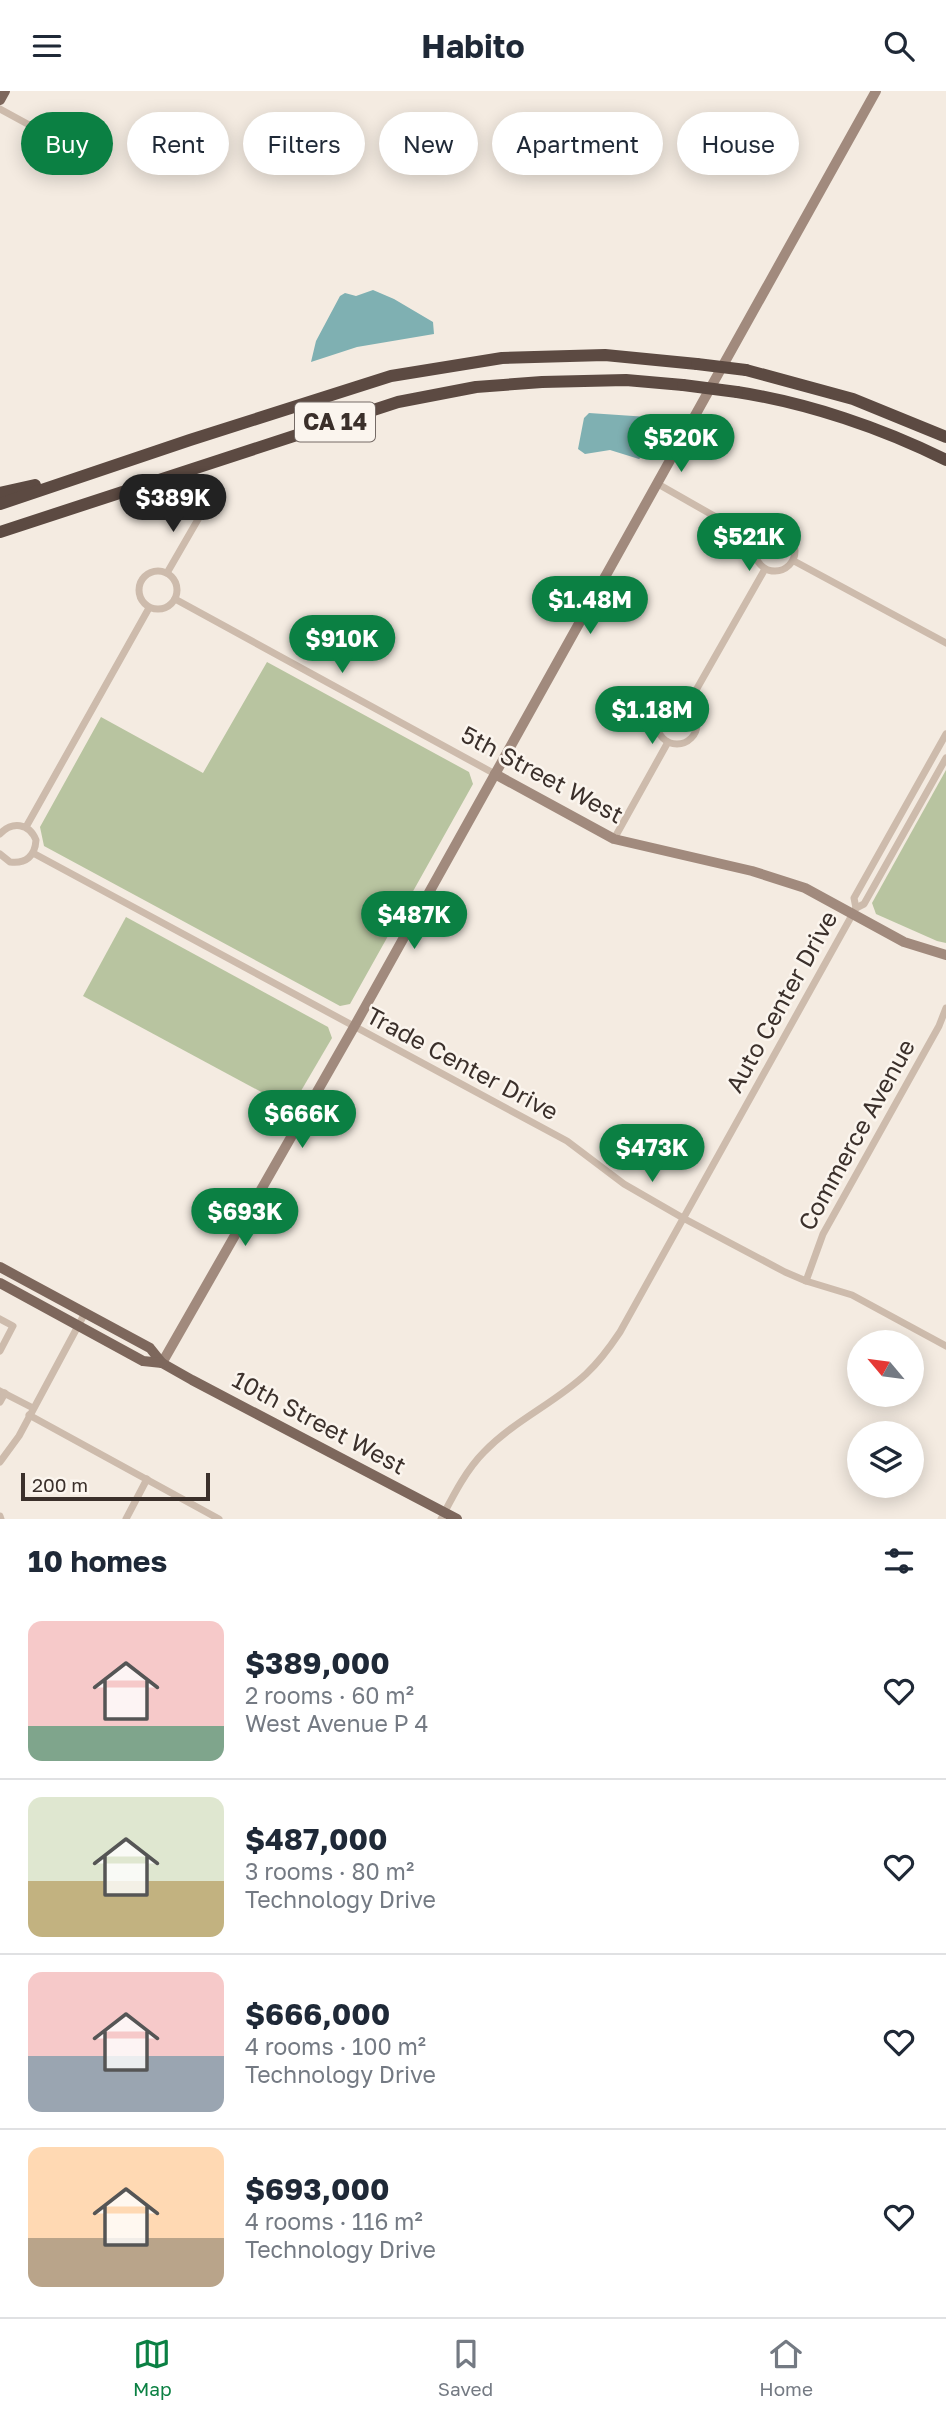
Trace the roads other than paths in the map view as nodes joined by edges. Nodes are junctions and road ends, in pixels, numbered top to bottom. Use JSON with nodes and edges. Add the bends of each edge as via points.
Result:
{"nodes":[{"id":1,"x":5,"y":91,"type":"edge"},
{"id":2,"x":876,"y":91,"type":"edge"},
{"id":3,"x":0,"y":100,"type":"edge"},
{"id":4,"x":0,"y":109,"type":"edge"},
{"id":5,"x":21,"y":120,"type":"edge"},
{"id":6,"x":946,"y":437,"type":"edge"},
{"id":7,"x":946,"y":460,"type":"edge"},
{"id":8,"x":77,"y":478,"type":"junction"},
{"id":9,"x":658,"y":484,"type":"junction"},
{"id":10,"x":0,"y":493,"type":"edge"},
{"id":11,"x":0,"y":504,"type":"edge"},
{"id":12,"x":204,"y":509,"type":"dead end"},
{"id":13,"x":4,"y":531,"type":"edge"},
{"id":14,"x":758,"y":541,"type":"junction"},
{"id":15,"x":794,"y":561,"type":"junction"},
{"id":16,"x":765,"y":569,"type":"junction"},
{"id":17,"x":167,"y":573,"type":"junction"},
{"id":18,"x":175,"y":599,"type":"junction"},
{"id":19,"x":149,"y":607,"type":"junction"},
{"id":20,"x":946,"y":643,"type":"edge"},
{"id":21,"x":687,"y":706,"type":"junction"},
{"id":22,"x":946,"y":734,"type":"edge"},
{"id":23,"x":668,"y":742,"type":"junction"},
{"id":24,"x":946,"y":758,"type":"edge"},
{"id":25,"x":495,"y":774,"type":"junction"},
{"id":26,"x":26,"y":827,"type":"junction"},
{"id":27,"x":1,"y":832,"type":"edge"},
{"id":28,"x":614,"y":839,"type":"junction"},
{"id":29,"x":33,"y":853,"type":"junction"},
{"id":30,"x":0,"y":854,"type":"edge"},
{"id":31,"x":854,"y":911,"type":"junction"},
{"id":32,"x":946,"y":955,"type":"edge"},
{"id":33,"x":946,"y":1008,"type":"edge"},
{"id":34,"x":354,"y":1027,"type":"junction"},
{"id":35,"x":683,"y":1218,"type":"junction"},
{"id":36,"x":0,"y":1267,"type":"edge"},
{"id":37,"x":806,"y":1281,"type":"junction"},
{"id":38,"x":0,"y":1283,"type":"edge"},
{"id":39,"x":85,"y":1313,"type":"junction"},
{"id":40,"x":0,"y":1319,"type":"edge"},
{"id":41,"x":78,"y":1325,"type":"junction"},
{"id":42,"x":946,"y":1346,"type":"edge"},
{"id":43,"x":0,"y":1350,"type":"edge"},
{"id":44,"x":162,"y":1363,"type":"junction"},
{"id":45,"x":3,"y":1392,"type":"edge"},
{"id":46,"x":0,"y":1402,"type":"edge"},
{"id":47,"x":31,"y":1412,"type":"junction"},
{"id":48,"x":0,"y":1462,"type":"edge"},
{"id":49,"x":147,"y":1479,"type":"junction"},
{"id":50,"x":443,"y":1516,"type":"edge"},
{"id":51,"x":126,"y":1519,"type":"edge"},
{"id":52,"x":219,"y":1519,"type":"edge"},
{"id":53,"x":457,"y":1519,"type":"edge"}],
"edges":[{"from":1,"to":3,"type":"main road"},
{"from":2,"to":9,"type":"main road"},
{"from":4,"to":5,"type":"street"},
{"from":6,"to":8,"type":"highway","number":"CA 14","bridge":true,"via":[[853,398],[746,370],[605,355],[502,358],[391,376]]},
{"from":7,"to":13,"type":"highway","number":"CA 14","bridge":true,"via":[[822,412],[737,392],[626,380],[542,381],[476,387],[398,402]]},
{"from":8,"to":10,"type":"highway"},
{"from":8,"to":11,"type":"highway","number":"CA 14"},
{"from":9,"to":14,"type":"street"},
{"from":9,"to":25,"type":"main road"},
{"from":12,"to":17,"type":"street"},
{"from":14,"to":15,"type":"street","via":[[774,531],[785,533],[795,546]]},
{"from":14,"to":16,"type":"street","via":[[755,553]]},
{"from":15,"to":16,"type":"street","via":[[780,571]]},
{"from":15,"to":20,"type":"street"},
{"from":16,"to":21,"type":"street"},
{"from":17,"to":18,"type":"street","via":[[177,588]]},
{"from":17,"to":19,"type":"street","via":[[154,571],[142,579],[138,592]]},
{"from":18,"to":19,"type":"street","via":[[165,608]]},
{"from":18,"to":25,"type":"street","name":"5th Street West"},
{"from":19,"to":26,"type":"street"},
{"from":21,"to":23,"type":"street","via":[[672,705],[660,714],[658,730]]},
{"from":21,"to":23,"type":"street","via":[[697,718],[695,734],[688,741]]},
{"from":22,"to":31,"type":"street","name":"Auto Center Drive","via":[[854,898]]},
{"from":23,"to":28,"type":"street"},
{"from":24,"to":31,"type":"street","name":"Auto Center Drive","via":[[864,904]]},
{"from":25,"to":28,"type":"main road","name":"5th Street West"},
{"from":25,"to":34,"type":"main road"},
{"from":26,"to":27,"type":"street","via":[[13,825]]},
{"from":26,"to":29,"type":"street","via":[[36,840]]},
{"from":28,"to":31,"type":"main road","name":"5th Street West","via":[[752,871],[805,888]]},
{"from":29,"to":30,"type":"street","via":[[17,863]]},
{"from":29,"to":34,"type":"street","name":"Trade Center Drive"},
{"from":31,"to":32,"type":"main road","name":"5th Street West","via":[[904,942]]},
{"from":31,"to":35,"type":"street","name":"Auto Center Drive"},
{"from":33,"to":37,"type":"street","name":"Commerce Avenue","via":[[823,1234]]},
{"from":34,"to":35,"type":"street","name":"Trade Center Drive","via":[[567,1142],[624,1184]]},
{"from":34,"to":44,"type":"main road"},
{"from":35,"to":37,"type":"street","name":"Trade Center Drive"},
{"from":35,"to":50,"type":"street","name":"Auto Center Drive","via":[[605,1354],[566,1390],[482,1453]]},
{"from":36,"to":39,"type":"main road","name":"10th Street West"},
{"from":37,"to":42,"type":"street","name":"Trade Center Drive","via":[[852,1295]]},
{"from":38,"to":41,"type":"main road","name":"10th Street West"},
{"from":39,"to":41,"type":"street"},
{"from":39,"to":44,"type":"main road","name":"10th Street West","via":[[150,1348]]},
{"from":40,"to":43,"type":"street","via":[[13,1326]]},
{"from":41,"to":44,"type":"main road","name":"10th Street West","via":[[143,1361]]},
{"from":41,"to":47,"type":"street"},
{"from":44,"to":50,"type":"main road","name":"10th Street West"},
{"from":45,"to":46,"type":"street"},
{"from":45,"to":47,"type":"street"},
{"from":47,"to":48,"type":"street"},
{"from":47,"to":49,"type":"street"},
{"from":49,"to":51,"type":"street"},
{"from":49,"to":52,"type":"street"},
{"from":50,"to":53,"type":"main road","name":"10th Street West"}]}
